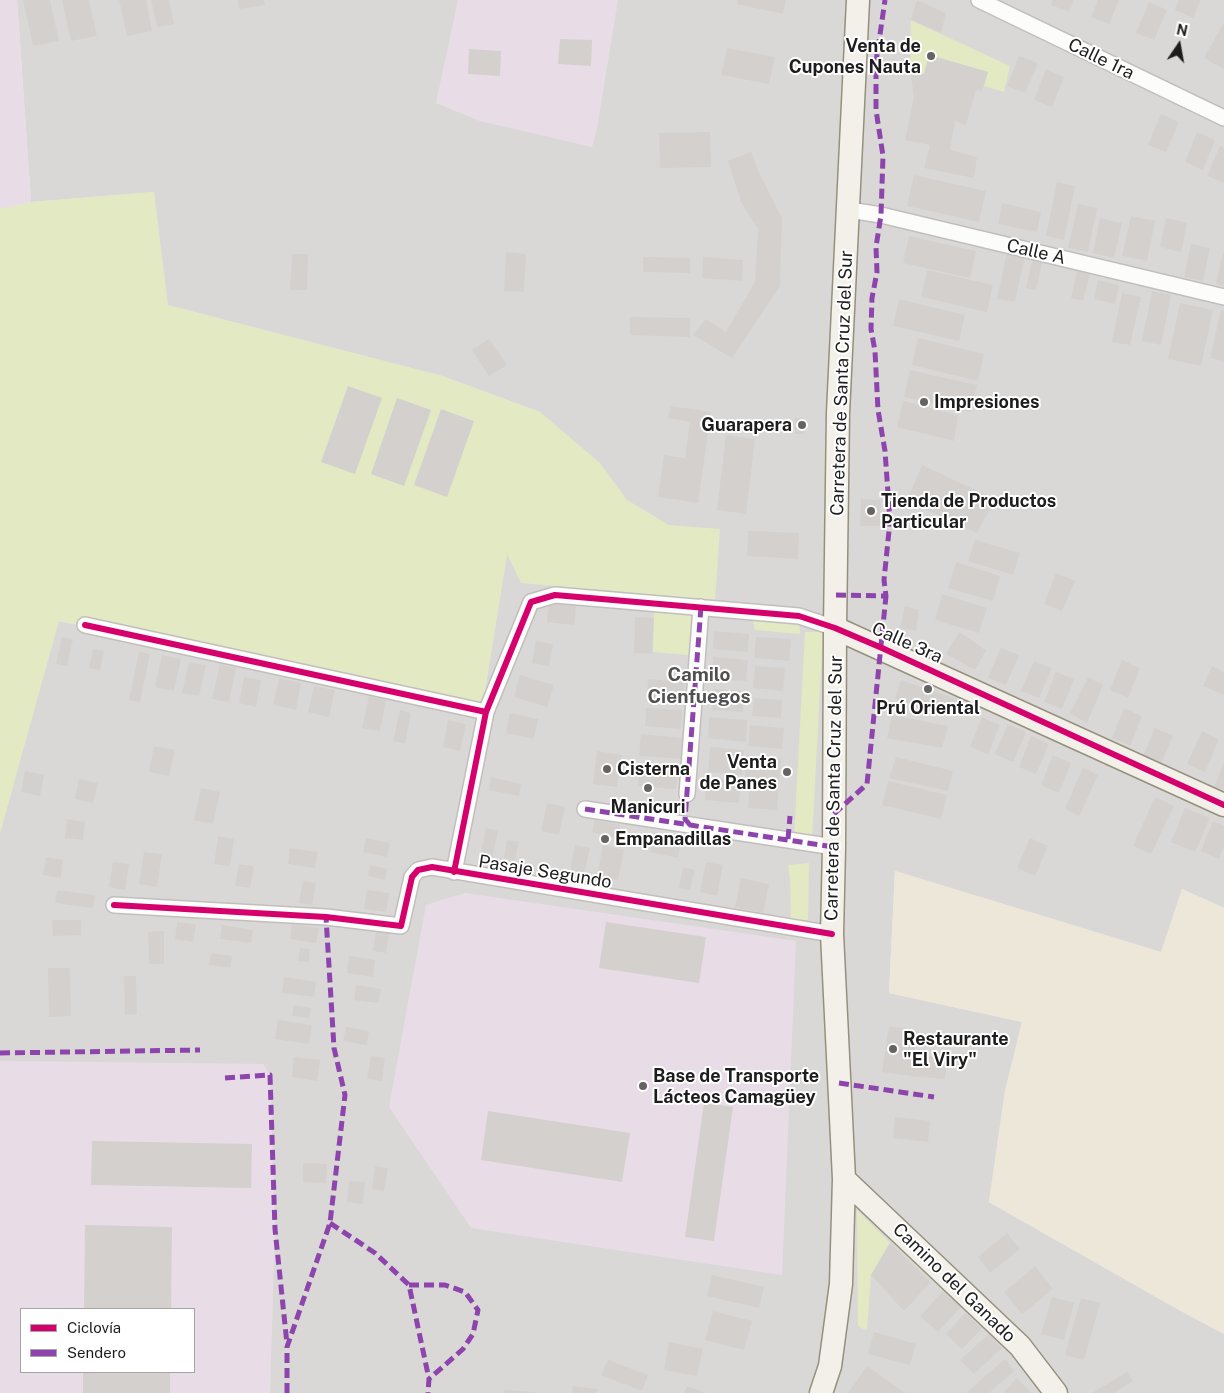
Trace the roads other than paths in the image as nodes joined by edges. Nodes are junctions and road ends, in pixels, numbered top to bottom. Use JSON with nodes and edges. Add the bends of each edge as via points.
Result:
{"nodes":[{"id":1,"x":858,"y":0,"type":"edge"},
{"id":2,"x":979,"y":0,"type":"edge"},
{"id":3,"x":1224,"y":118,"type":"edge"},
{"id":4,"x":848,"y":210,"type":"junction"},
{"id":5,"x":1224,"y":296,"type":"edge"},
{"id":6,"x":701,"y":607,"type":"junction"},
{"id":7,"x":85,"y":625,"type":"dead end"},
{"id":8,"x":835,"y":628,"type":"junction"},
{"id":9,"x":486,"y":712,"type":"junction"},
{"id":10,"x":687,"y":794,"type":"dead end"},
{"id":11,"x":1224,"y":805,"type":"edge"},
{"id":12,"x":585,"y":809,"type":"dead end"},
{"id":13,"x":834,"y":847,"type":"junction"},
{"id":14,"x":454,"y":872,"type":"junction"},
{"id":15,"x":114,"y":905,"type":"dead end"},
{"id":16,"x":832,"y":934,"type":"junction"},
{"id":17,"x":844,"y":1179,"type":"junction"},
{"id":18,"x":821,"y":1393,"type":"edge"},
{"id":19,"x":1056,"y":1393,"type":"edge"}],
"edges":[{"from":1,"to":4,"type":"main road","name":"Carretera de Santa Cruz del Sur"},
{"from":2,"to":3,"type":"street","name":"Calle 1ra"},
{"from":4,"to":5,"type":"street","name":"Calle A"},
{"from":4,"to":8,"type":"main road","name":"Carretera de Santa Cruz del Sur","via":[[838,412]]},
{"from":6,"to":8,"type":"street","name":"Calle 3ra","via":[[799,616]]},
{"from":6,"to":9,"type":"street","name":"Calle 3ra","via":[[555,594],[530,602]]},
{"from":6,"to":10,"type":"street"},
{"from":7,"to":9,"type":"street"},
{"from":8,"to":11,"type":"main road","name":"Calle 3ra"},
{"from":8,"to":13,"type":"main road","name":"Carretera de Santa Cruz del Sur"},
{"from":9,"to":14,"type":"street"},
{"from":12,"to":13,"type":"street"},
{"from":13,"to":16,"type":"main road","name":"Carretera de Santa Cruz del Sur"},
{"from":14,"to":15,"type":"street","name":"Pasaje Segundo","via":[[432,868],[418,870],[412,877],[401,926],[326,916]]},
{"from":14,"to":16,"type":"street","name":"Pasaje Segundo"},
{"from":16,"to":17,"type":"main road","name":"Carretera de Santa Cruz del Sur"},
{"from":17,"to":18,"type":"main road","name":"Carretera de Santa Cruz del Sur","via":[[841,1284],[830,1366]]},
{"from":17,"to":19,"type":"main road","name":"Camino del Ganado","via":[[1020,1346]]}]}
